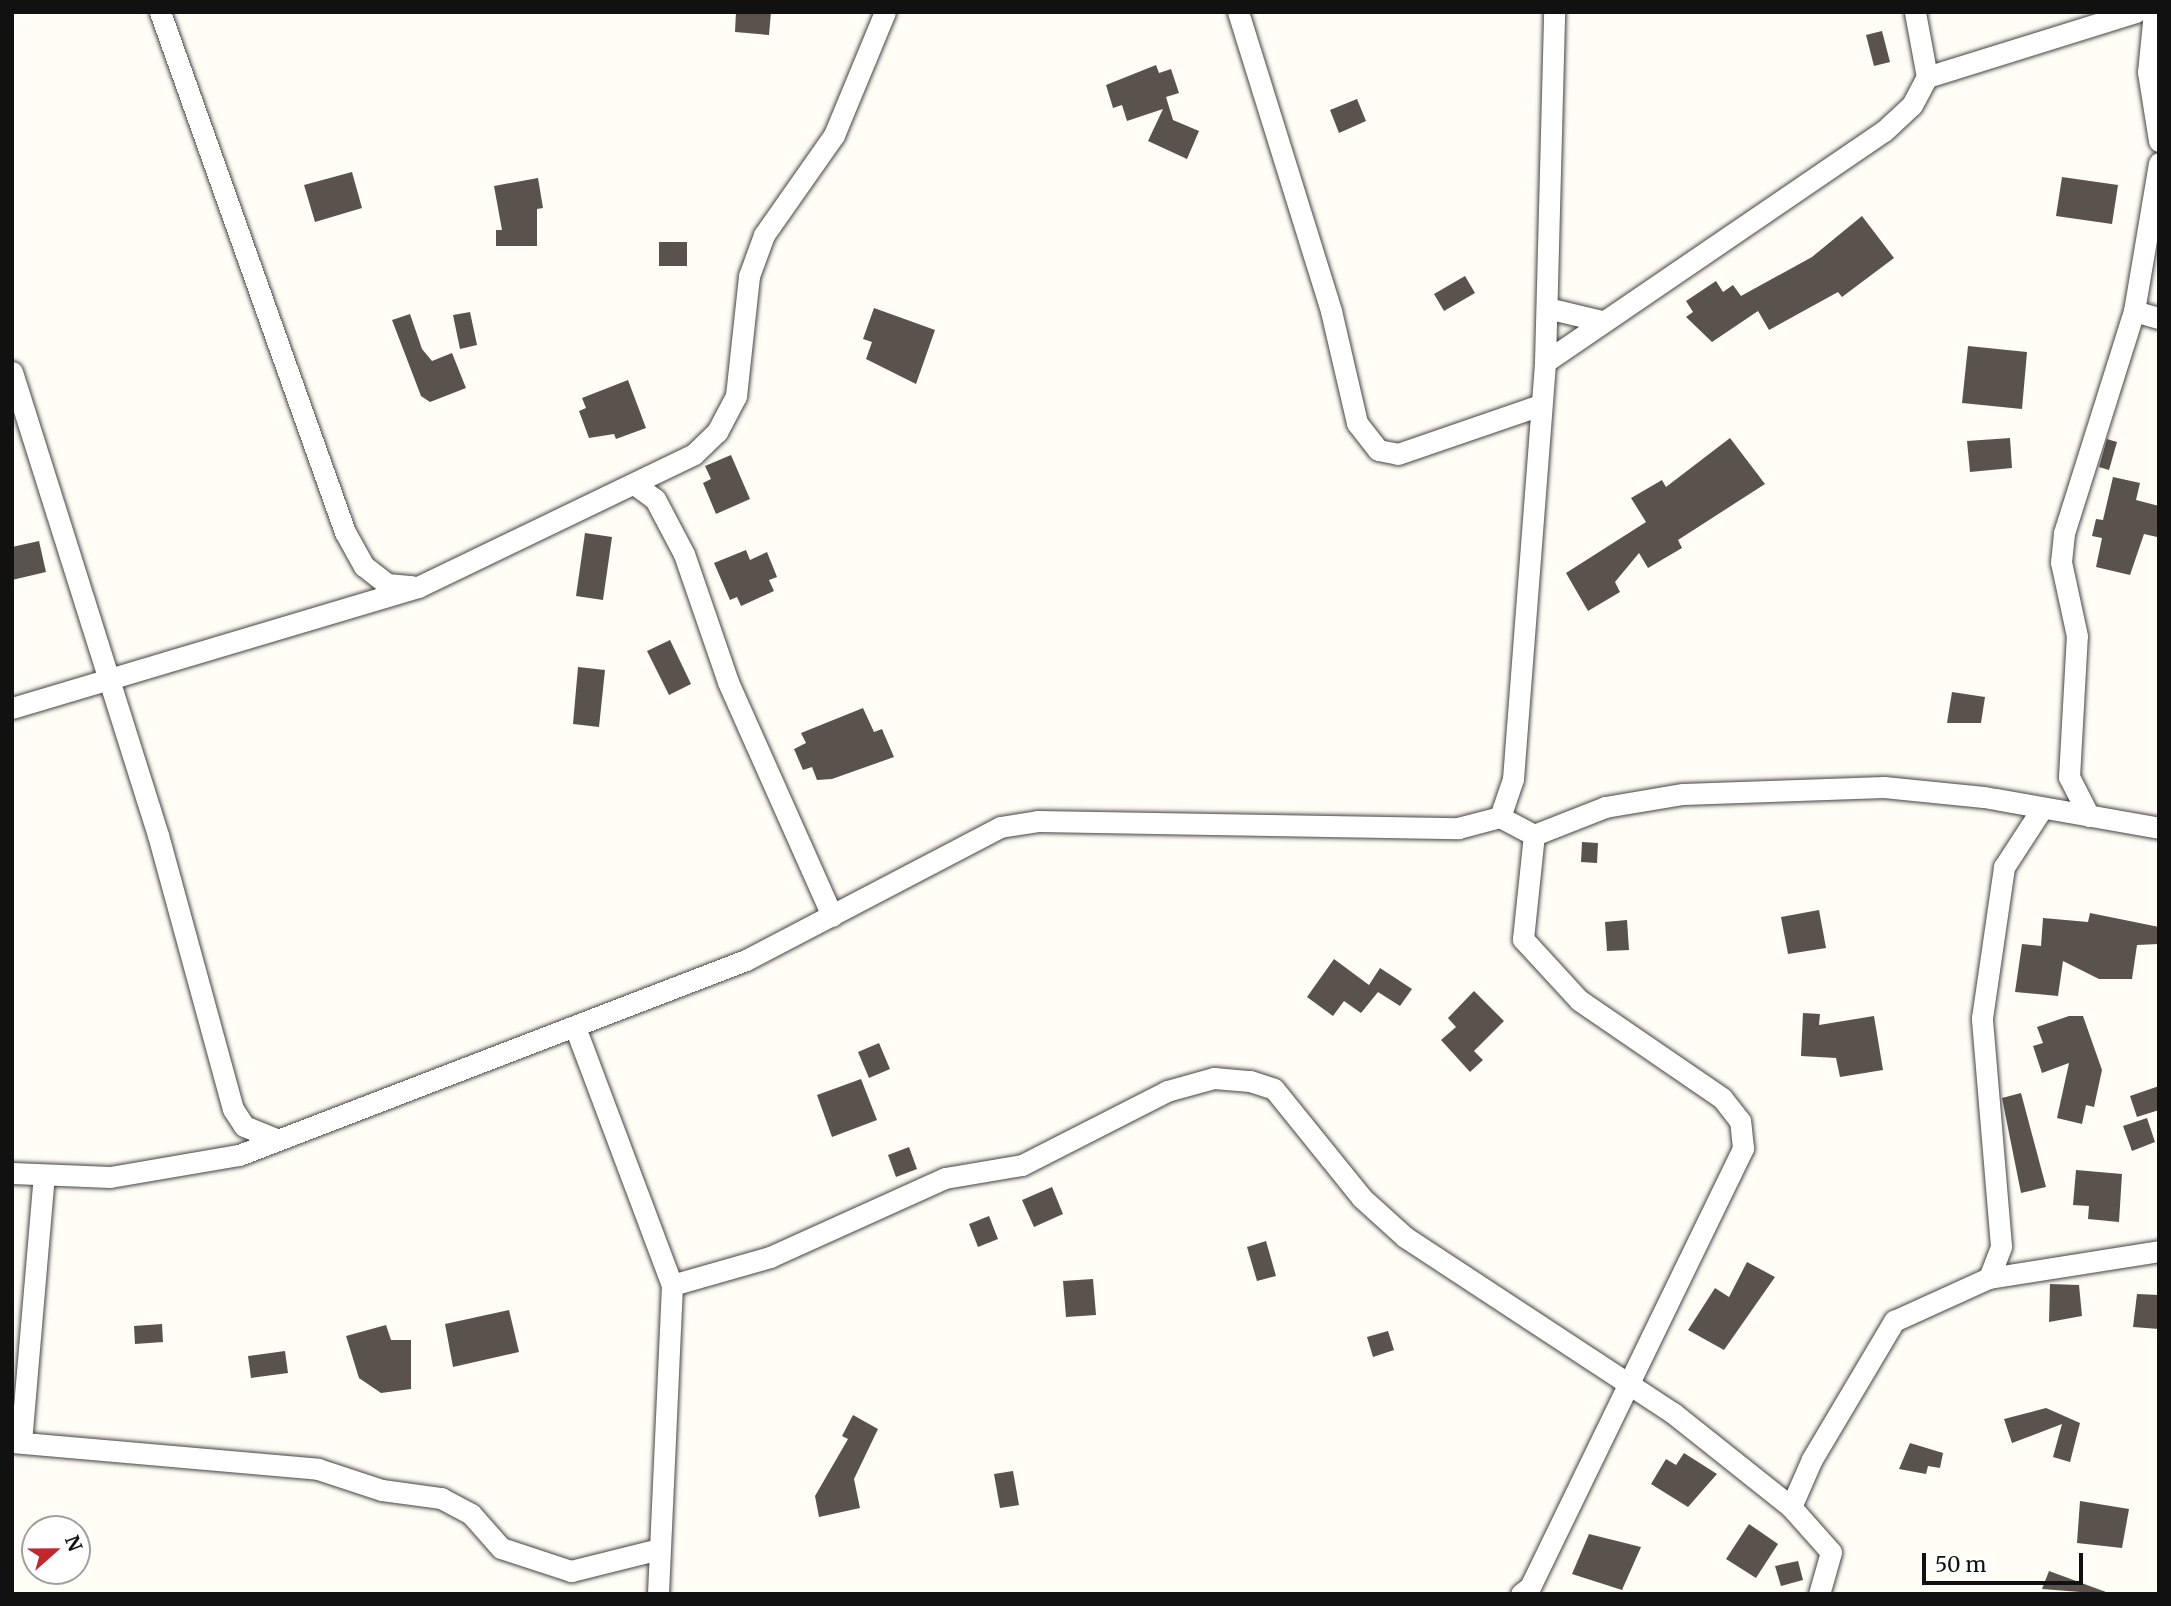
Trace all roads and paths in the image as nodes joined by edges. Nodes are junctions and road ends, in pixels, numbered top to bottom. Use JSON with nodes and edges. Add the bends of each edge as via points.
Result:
{"nodes":[{"id":1,"x":160,"y":12,"type":"edge"},
{"id":2,"x":885,"y":12,"type":"edge"},
{"id":3,"x":1238,"y":12,"type":"edge"},
{"id":4,"x":1554,"y":12,"type":"edge"},
{"id":5,"x":1915,"y":12,"type":"edge"},
{"id":6,"x":2136,"y":12,"type":"edge"},
{"id":7,"x":2154,"y":12,"type":"edge"},
{"id":8,"x":1927,"y":77,"type":"junction"},
{"id":9,"x":2159,"y":141,"type":"edge"},
{"id":10,"x":2159,"y":163,"type":"edge"},
{"id":11,"x":1546,"y":308,"type":"junction"},
{"id":12,"x":2134,"y":311,"type":"junction"},
{"id":13,"x":2159,"y":318,"type":"edge"},
{"id":14,"x":1601,"y":321,"type":"junction"},
{"id":15,"x":1545,"y":362,"type":"junction"},
{"id":16,"x":12,"y":373,"type":"edge"},
{"id":17,"x":17,"y":402,"type":"edge"},
{"id":18,"x":1540,"y":405,"type":"junction"},
{"id":19,"x":637,"y":486,"type":"junction"},
{"id":20,"x":418,"y":587,"type":"junction"},
{"id":21,"x":108,"y":681,"type":"junction"},
{"id":22,"x":12,"y":708,"type":"edge"},
{"id":23,"x":2041,"y":810,"type":"junction"},
{"id":24,"x":2089,"y":816,"type":"junction"},
{"id":25,"x":1500,"y":817,"type":"junction"},
{"id":26,"x":2159,"y":828,"type":"edge"},
{"id":27,"x":1534,"y":835,"type":"junction"},
{"id":28,"x":832,"y":916,"type":"junction"},
{"id":29,"x":575,"y":1027,"type":"junction"},
{"id":30,"x":277,"y":1139,"type":"junction"},
{"id":31,"x":12,"y":1173,"type":"edge"},
{"id":32,"x":44,"y":1175,"type":"junction"},
{"id":33,"x":2159,"y":1251,"type":"edge"},
{"id":34,"x":1989,"y":1278,"type":"junction"},
{"id":35,"x":672,"y":1285,"type":"junction"},
{"id":36,"x":1626,"y":1383,"type":"junction"},
{"id":37,"x":16,"y":1442,"type":"edge"},
{"id":38,"x":1791,"y":1507,"type":"junction"},
{"id":39,"x":659,"y":1549,"type":"junction"},
{"id":40,"x":658,"y":1594,"type":"edge"},
{"id":41,"x":1521,"y":1594,"type":"edge"},
{"id":42,"x":1819,"y":1594,"type":"edge"}],
"edges":[{"from":1,"to":20,"type":"street","via":[[345,532],[364,566],[387,583]]},
{"from":2,"to":19,"type":"street","via":[[834,135],[764,235],[749,276],[736,396],[717,432],[694,454]]},
{"from":3,"to":18,"type":"street","via":[[1331,311],[1357,423],[1378,450],[1398,454]]},
{"from":4,"to":11,"type":"street"},
{"from":5,"to":8,"type":"street"},
{"from":6,"to":8,"type":"street"},
{"from":7,"to":9,"type":"street","via":[[2148,72]]},
{"from":8,"to":14,"type":"street","via":[[1912,105],[1884,131]]},
{"from":10,"to":12,"type":"street"},
{"from":11,"to":14,"type":"street"},
{"from":11,"to":15,"type":"street"},
{"from":12,"to":13,"type":"street"},
{"from":12,"to":24,"type":"street","via":[[2064,533],[2061,562],[2077,636],[2069,777]]},
{"from":14,"to":15,"type":"street"},
{"from":15,"to":18,"type":"street"},
{"from":16,"to":17,"type":"street"},
{"from":17,"to":21,"type":"street"},
{"from":18,"to":25,"type":"street","via":[[1513,779]]},
{"from":19,"to":20,"type":"street"},
{"from":19,"to":28,"type":"street","via":[[655,499],[684,554],[728,682]]},
{"from":20,"to":21,"type":"street"},
{"from":21,"to":22,"type":"street"},
{"from":21,"to":30,"type":"street","via":[[233,1109],[244,1126]]},
{"from":23,"to":24,"type":"street"},
{"from":23,"to":27,"type":"street","via":[[1884,787],[1683,794],[1605,807]]},
{"from":23,"to":34,"type":"street","via":[[2004,867],[1982,1018],[2001,1247]]},
{"from":24,"to":26,"type":"street"},
{"from":25,"to":27,"type":"street"},
{"from":25,"to":28,"type":"street","via":[[1458,828],[1025,823],[952,849]]},
{"from":27,"to":36,"type":"street","via":[[1523,939],[1579,1000],[1722,1098],[1740,1121],[1743,1148]]},
{"from":28,"to":29,"type":"street","via":[[746,960]]},
{"from":29,"to":30,"type":"street"},
{"from":29,"to":35,"type":"street"},
{"from":30,"to":32,"type":"street","via":[[239,1155],[110,1177]]},
{"from":31,"to":32,"type":"street"},
{"from":32,"to":37,"type":"street"},
{"from":33,"to":34,"type":"street"},
{"from":34,"to":38,"type":"street","via":[[1916,1306],[1894,1321],[1812,1459]]},
{"from":35,"to":36,"type":"street","via":[[770,1258],[945,1178],[1022,1165],[1167,1091],[1214,1078],[1250,1081],[1274,1089],[1362,1198],[1405,1237]]},
{"from":35,"to":39,"type":"street"},
{"from":36,"to":38,"type":"street"},
{"from":36,"to":41,"type":"street","via":[[1530,1587]]},
{"from":37,"to":39,"type":"street","via":[[318,1469],[382,1490],[441,1498],[471,1514],[501,1548],[571,1571]]},
{"from":38,"to":42,"type":"street","via":[[1831,1552]]},
{"from":39,"to":40,"type":"street"}]}
